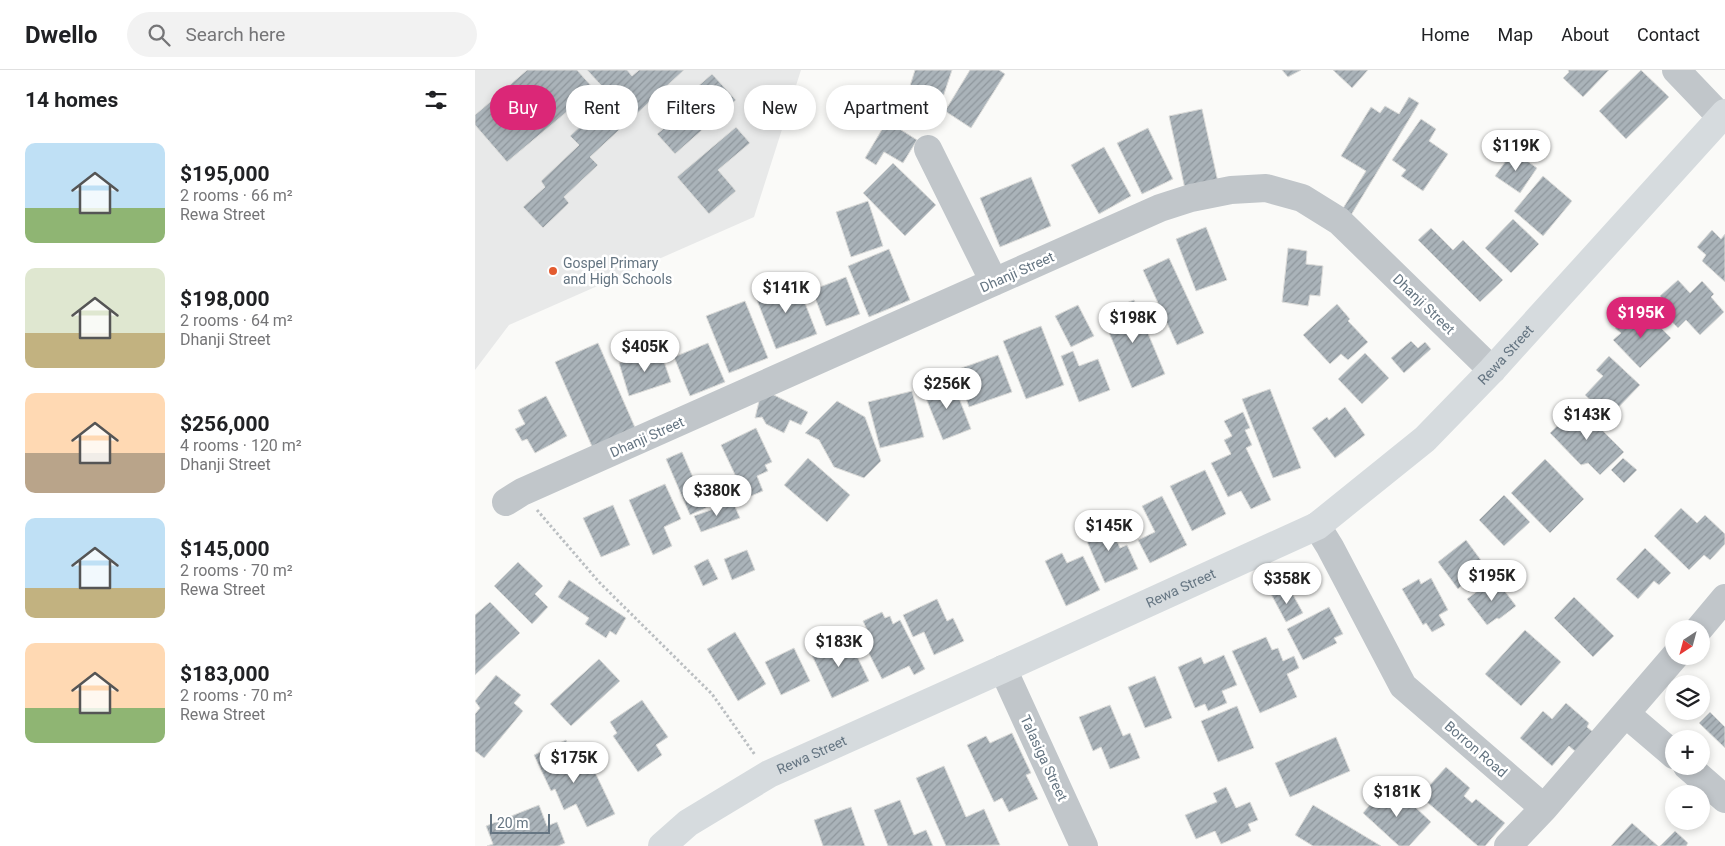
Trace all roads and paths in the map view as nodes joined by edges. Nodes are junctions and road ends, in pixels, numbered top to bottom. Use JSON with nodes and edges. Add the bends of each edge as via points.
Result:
{"nodes":[{"id":1,"x":1676,"y":70,"type":"edge"},
{"id":2,"x":1723,"y":115,"type":"edge"},
{"id":3,"x":928,"y":149,"type":"dead end"},
{"id":4,"x":994,"y":282,"type":"junction"},
{"id":5,"x":1492,"y":370,"type":"junction"},
{"id":6,"x":514,"y":497,"type":"joint"},
{"id":7,"x":1317,"y":526,"type":"junction"},
{"id":8,"x":1725,"y":598,"type":"edge"},
{"id":9,"x":1707,"y":620,"type":"edge"},
{"id":10,"x":1667,"y":665,"type":"edge"},
{"id":11,"x":1003,"y":670,"type":"junction"},
{"id":12,"x":1626,"y":714,"type":"junction"},
{"id":13,"x":1665,"y":747,"type":"edge"},
{"id":14,"x":769,"y":774,"type":"junction"},
{"id":15,"x":1697,"y":775,"type":"edge"},
{"id":16,"x":1725,"y":800,"type":"edge"},
{"id":17,"x":1544,"y":808,"type":"junction"},
{"id":18,"x":662,"y":846,"type":"edge"},
{"id":19,"x":1084,"y":846,"type":"edge"},
{"id":20,"x":1508,"y":846,"type":"edge"}],
"edges":[{"from":1,"to":2,"type":"street"},
{"from":2,"to":5,"type":"main road","name":"Rewa Street"},
{"from":3,"to":4,"type":"street"},
{"from":4,"to":5,"type":"street","name":"Dhanji Street","via":[[1160,208],[1231,190],[1266,188],[1302,198],[1339,221]]},
{"from":4,"to":6,"type":"street","name":"Dhanji Street"},
{"from":5,"to":7,"type":"main road","name":"Rewa Street","via":[[1425,439]]},
{"from":6,"to":14,"type":"path","via":[[712,694]]},
{"from":7,"to":11,"type":"main road","name":"Rewa Street"},
{"from":7,"to":17,"type":"street","name":"Borron Road","via":[[1403,686]]},
{"from":8,"to":9,"type":"street"},
{"from":10,"to":12,"type":"street"},
{"from":11,"to":14,"type":"main road","name":"Rewa Street"},
{"from":11,"to":19,"type":"street","name":"Talasiga Street"},
{"from":12,"to":13,"type":"street"},
{"from":12,"to":17,"type":"street"},
{"from":14,"to":18,"type":"main road","name":"Rewa Street","via":[[688,823]]},
{"from":15,"to":16,"type":"street"},
{"from":17,"to":20,"type":"street"}]}
